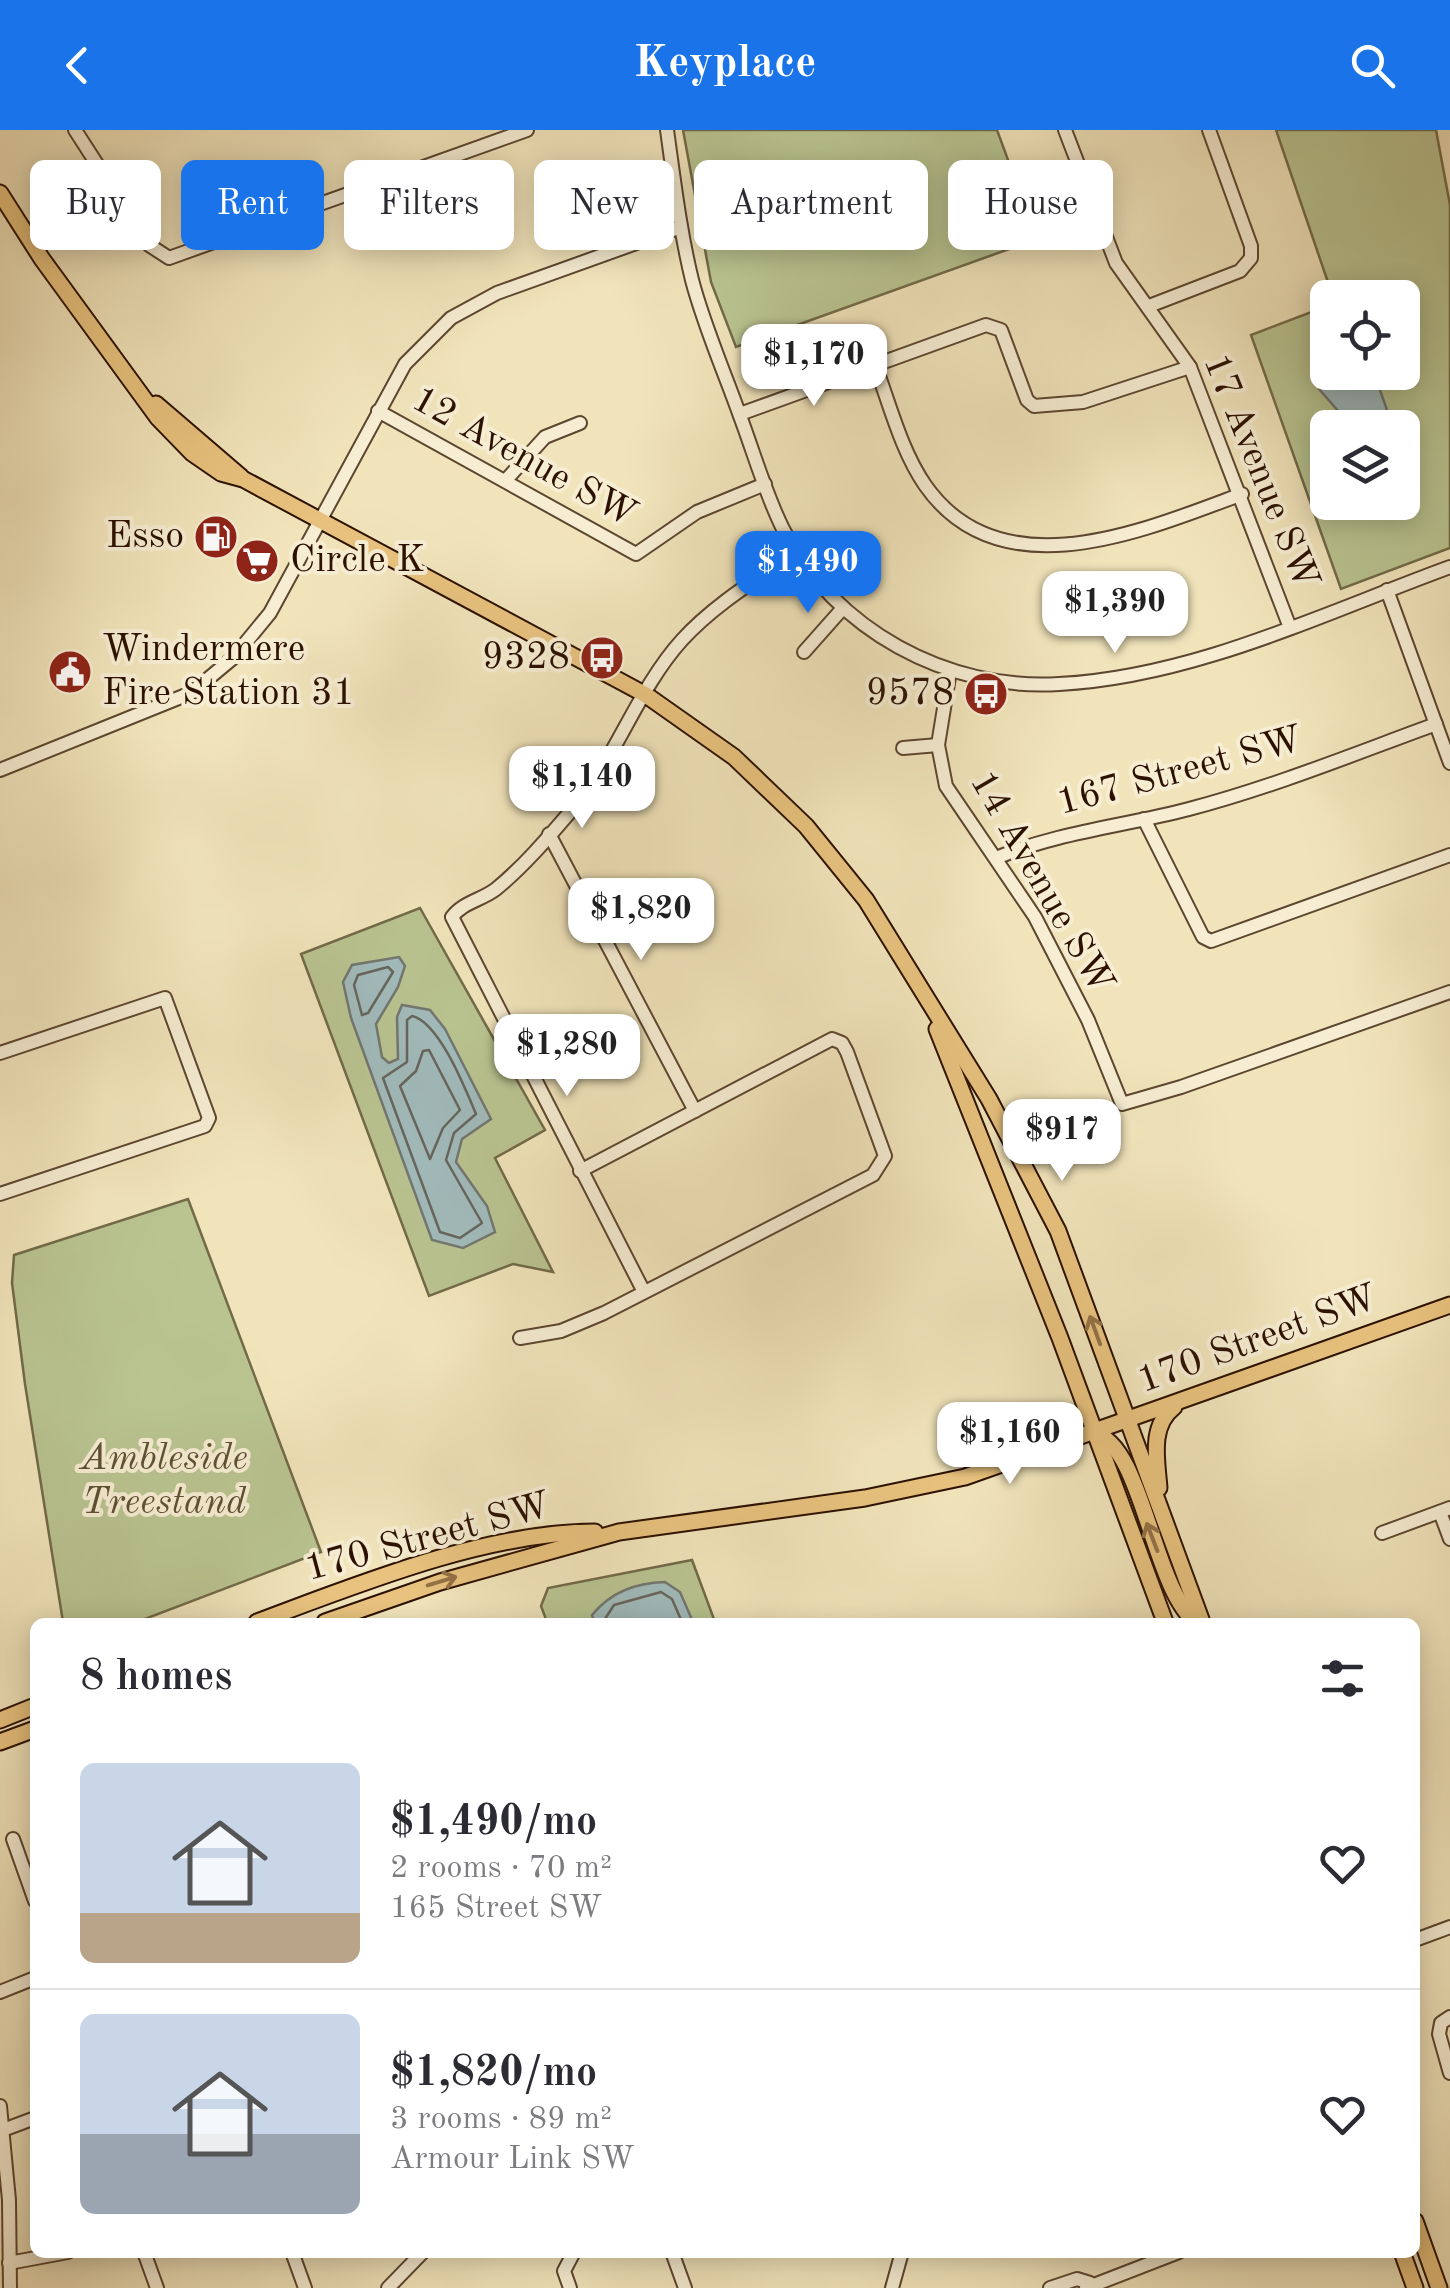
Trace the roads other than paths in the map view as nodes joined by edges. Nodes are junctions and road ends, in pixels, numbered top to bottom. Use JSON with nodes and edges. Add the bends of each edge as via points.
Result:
{"nodes":[{"id":1,"x":75,"y":130,"type":"edge"},
{"id":2,"x":527,"y":130,"type":"edge"},
{"id":3,"x":668,"y":130,"type":"edge"},
{"id":4,"x":1065,"y":130,"type":"edge"},
{"id":5,"x":1209,"y":130,"type":"edge"},
{"id":6,"x":0,"y":193,"type":"edge"},
{"id":7,"x":681,"y":228,"type":"junction"},
{"id":8,"x":1149,"y":306,"type":"junction"},
{"id":9,"x":875,"y":365,"type":"junction"},
{"id":10,"x":1190,"y":367,"type":"junction"},
{"id":11,"x":378,"y":411,"type":"junction"},
{"id":12,"x":740,"y":414,"type":"junction"},
{"id":13,"x":580,"y":422,"type":"dead end"},
{"id":14,"x":506,"y":480,"type":"junction"},
{"id":15,"x":765,"y":484,"type":"junction"},
{"id":16,"x":1242,"y":494,"type":"junction"},
{"id":17,"x":321,"y":520,"type":"junction"},
{"id":18,"x":796,"y":552,"type":"junction"},
{"id":19,"x":1450,"y":567,"type":"edge"},
{"id":20,"x":1387,"y":590,"type":"junction"},
{"id":21,"x":843,"y":608,"type":"junction"},
{"id":22,"x":1289,"y":626,"type":"junction"},
{"id":23,"x":804,"y":652,"type":"dead end"},
{"id":24,"x":950,"y":671,"type":"junction"},
{"id":25,"x":646,"y":695,"type":"junction"},
{"id":26,"x":1436,"y":724,"type":"junction"},
{"id":27,"x":938,"y":746,"type":"junction"},
{"id":28,"x":903,"y":748,"type":"dead end"},
{"id":29,"x":1450,"y":763,"type":"edge"},
{"id":30,"x":0,"y":770,"type":"edge"},
{"id":31,"x":1144,"y":819,"type":"junction"},
{"id":32,"x":550,"y":834,"type":"junction"},
{"id":33,"x":1450,"y":855,"type":"edge"},
{"id":34,"x":996,"y":858,"type":"junction"},
{"id":35,"x":918,"y":984,"type":"junction"},
{"id":36,"x":1450,"y":992,"type":"edge"},
{"id":37,"x":0,"y":1053,"type":"edge"},
{"id":38,"x":695,"y":1111,"type":"junction"},
{"id":39,"x":580,"y":1170,"type":"junction"},
{"id":40,"x":0,"y":1194,"type":"edge"},
{"id":41,"x":1014,"y":1218,"type":"junction"},
{"id":42,"x":644,"y":1292,"type":"junction"},
{"id":43,"x":1450,"y":1305,"type":"edge"},
{"id":44,"x":520,"y":1338,"type":"dead end"},
{"id":45,"x":1182,"y":1402,"type":"junction"},
{"id":46,"x":1129,"y":1421,"type":"junction"},
{"id":47,"x":1095,"y":1434,"type":"junction"},
{"id":48,"x":1445,"y":1510,"type":"edge"},
{"id":49,"x":1161,"y":1512,"type":"junction"},
{"id":50,"x":619,"y":1532,"type":"junction"},
{"id":51,"x":1382,"y":1533,"type":"dead end"},
{"id":52,"x":1450,"y":1538,"type":"edge"},
{"id":53,"x":268,"y":1618,"type":"edge"},
{"id":54,"x":337,"y":1618,"type":"edge"},
{"id":55,"x":1164,"y":1618,"type":"edge"},
{"id":56,"x":1195,"y":1618,"type":"edge"},
{"id":57,"x":1198,"y":1618,"type":"edge"},
{"id":58,"x":30,"y":1708,"type":"edge"},
{"id":59,"x":0,"y":1720,"type":"edge"},
{"id":60,"x":30,"y":1731,"type":"edge"},
{"id":61,"x":0,"y":1742,"type":"edge"},
{"id":62,"x":12,"y":1839,"type":"dead end"},
{"id":63,"x":30,"y":1887,"type":"edge"},
{"id":64,"x":1450,"y":1927,"type":"edge"},
{"id":65,"x":1420,"y":1938,"type":"edge"},
{"id":66,"x":30,"y":1980,"type":"edge"},
{"id":67,"x":0,"y":1992,"type":"edge"},
{"id":68,"x":1450,"y":2017,"type":"edge"},
{"id":69,"x":1450,"y":2073,"type":"edge"},
{"id":70,"x":0,"y":2106,"type":"edge"},
{"id":71,"x":30,"y":2120,"type":"edge"},
{"id":72,"x":4,"y":2130,"type":"junction"},
{"id":73,"x":4,"y":2224,"type":"edge"},
{"id":74,"x":1420,"y":2235,"type":"edge"},
{"id":75,"x":36,"y":2258,"type":"edge"},
{"id":76,"x":146,"y":2258,"type":"edge"},
{"id":77,"x":294,"y":2258,"type":"edge"},
{"id":78,"x":417,"y":2258,"type":"edge"},
{"id":79,"x":569,"y":2258,"type":"edge"},
{"id":80,"x":674,"y":2258,"type":"edge"},
{"id":81,"x":900,"y":2258,"type":"edge"},
{"id":82,"x":1160,"y":2258,"type":"edge"},
{"id":83,"x":1404,"y":2258,"type":"edge"},
{"id":84,"x":9,"y":2263,"type":"junction"},
{"id":85,"x":1088,"y":2286,"type":"edge"},
{"id":86,"x":10,"y":2288,"type":"edge"},
{"id":87,"x":158,"y":2288,"type":"edge"},
{"id":88,"x":305,"y":2288,"type":"edge"},
{"id":89,"x":388,"y":2288,"type":"edge"},
{"id":90,"x":570,"y":2288,"type":"edge"},
{"id":91,"x":685,"y":2288,"type":"edge"},
{"id":92,"x":892,"y":2288,"type":"edge"},
{"id":93,"x":1050,"y":2288,"type":"edge"},
{"id":94,"x":1414,"y":2288,"type":"edge"},
{"id":95,"x":1439,"y":2288,"type":"edge"}],
"edges":[{"from":1,"to":2,"type":"street","via":[[118,204],[164,258]]},
{"from":3,"to":7,"type":"street"},
{"from":4,"to":8,"type":"street","name":"17 Avenue SW","via":[[1116,263]]},
{"from":5,"to":8,"type":"street","via":[[1250,258],[1240,270]]},
{"from":6,"to":17,"type":"main road","via":[[138,388],[243,479]]},
{"from":7,"to":11,"type":"street","via":[[465,309],[405,364]]},
{"from":7,"to":12,"type":"street","via":[[698,301]]},
{"from":8,"to":10,"type":"street","name":"17 Avenue SW"},
{"from":9,"to":10,"type":"street","via":[[997,326],[1027,400],[1046,408],[1110,396]]},
{"from":9,"to":12,"type":"street"},
{"from":9,"to":16,"type":"street","via":[[927,488],[948,510],[995,537],[1043,546],[1122,537]]},
{"from":10,"to":16,"type":"street","name":"17 Avenue SW"},
{"from":11,"to":14,"type":"street","name":"12 Avenue SW"},
{"from":11,"to":17,"type":"street"},
{"from":12,"to":15,"type":"street"},
{"from":13,"to":14,"type":"street","via":[[545,436]]},
{"from":14,"to":15,"type":"street","name":"12 Avenue SW","via":[[642,554],[697,512]]},
{"from":15,"to":18,"type":"street"},
{"from":16,"to":22,"type":"street","name":"17 Avenue SW"},
{"from":17,"to":25,"type":"main road"},
{"from":17,"to":30,"type":"street","via":[[256,634],[215,676],[167,704]]},
{"from":18,"to":21,"type":"street"},
{"from":18,"to":25,"type":"street","via":[[708,614]]},
{"from":19,"to":20,"type":"street"},
{"from":20,"to":22,"type":"street"},
{"from":20,"to":26,"type":"street"},
{"from":21,"to":23,"type":"street"},
{"from":21,"to":24,"type":"street","via":[[900,649]]},
{"from":22,"to":24,"type":"street","via":[[1177,665],[1087,682],[1018,684]]},
{"from":24,"to":27,"type":"street","name":"14 Avenue SW"},
{"from":25,"to":32,"type":"street","via":[[602,774]]},
{"from":25,"to":35,"type":"main road","via":[[734,757],[806,826],[866,900]]},
{"from":26,"to":29,"type":"street"},
{"from":26,"to":31,"type":"street","name":"167 Street SW","via":[[1254,791]]},
{"from":27,"to":28,"type":"street","name":"14 Avenue SW"},
{"from":27,"to":34,"type":"street","name":"14 Avenue SW","via":[[946,786]]},
{"from":31,"to":33,"type":"street","via":[[1203,938],[1212,941]]},
{"from":31,"to":34,"type":"street","name":"167 Street SW","via":[[1067,834]]},
{"from":32,"to":38,"type":"street"},
{"from":32,"to":39,"type":"street","via":[[508,879],[452,917]]},
{"from":34,"to":36,"type":"street","name":"14 Avenue SW","via":[[1067,976],[1122,1104]]},
{"from":35,"to":41,"type":"main road"},
{"from":46,"to":35,"type":"main road","one_way":true,"via":[[1037,1184]]},
{"from":37,"to":40,"type":"street","via":[[165,998],[210,1118],[204,1126]]},
{"from":38,"to":39,"type":"street"},
{"from":38,"to":42,"type":"street","via":[[832,1039],[848,1052],[883,1145],[882,1165],[874,1175]]},
{"from":39,"to":42,"type":"street"},
{"from":41,"to":46,"type":"main road","via":[[1032,1245],[1095,1408]]},
{"from":41,"to":47,"type":"main road"},
{"from":42,"to":44,"type":"street","via":[[561,1332]]},
{"from":43,"to":45,"type":"main road","name":"170 Street SW"},
{"from":45,"to":46,"type":"main road","name":"170 Street SW"},
{"from":45,"to":49,"type":"main road","via":[[1160,1423]]},
{"from":46,"to":47,"type":"main road","name":"170 Street SW"},
{"from":46,"to":49,"type":"main road"},
{"from":47,"to":50,"type":"main road","name":"170 Street SW","via":[[925,1487]]},
{"from":47,"to":55,"type":"main road"},
{"from":56,"to":47,"type":"main road","one_way":true,"via":[[1176,1596],[1118,1448]]},
{"from":48,"to":51,"type":"street"},
{"from":48,"to":52,"type":"street"},
{"from":49,"to":57,"type":"main road"},
{"from":50,"to":53,"type":"main road","name":"170 Street SW","via":[[569,1532],[489,1548]]},
{"from":54,"to":50,"type":"main road","name":"170 Street SW","one_way":true},
{"from":58,"to":59,"type":"main road"},
{"from":60,"to":61,"type":"main road"},
{"from":62,"to":63,"type":"street"},
{"from":64,"to":65,"type":"street"},
{"from":66,"to":67,"type":"street"},
{"from":68,"to":69,"type":"street","via":[[1439,2034]]},
{"from":70,"to":72,"type":"street"},
{"from":71,"to":72,"type":"street"},
{"from":72,"to":73,"type":"street"},
{"from":73,"to":84,"type":"street"},
{"from":74,"to":95,"type":"main road"},
{"from":75,"to":84,"type":"street"},
{"from":76,"to":87,"type":"street"},
{"from":77,"to":88,"type":"street"},
{"from":78,"to":89,"type":"street"},
{"from":79,"to":90,"type":"street"},
{"from":80,"to":91,"type":"street"},
{"from":81,"to":92,"type":"street"},
{"from":82,"to":85,"type":"street"},
{"from":83,"to":94,"type":"main road"},
{"from":84,"to":86,"type":"street"},
{"from":85,"to":93,"type":"street","via":[[1077,2279]]}]}
